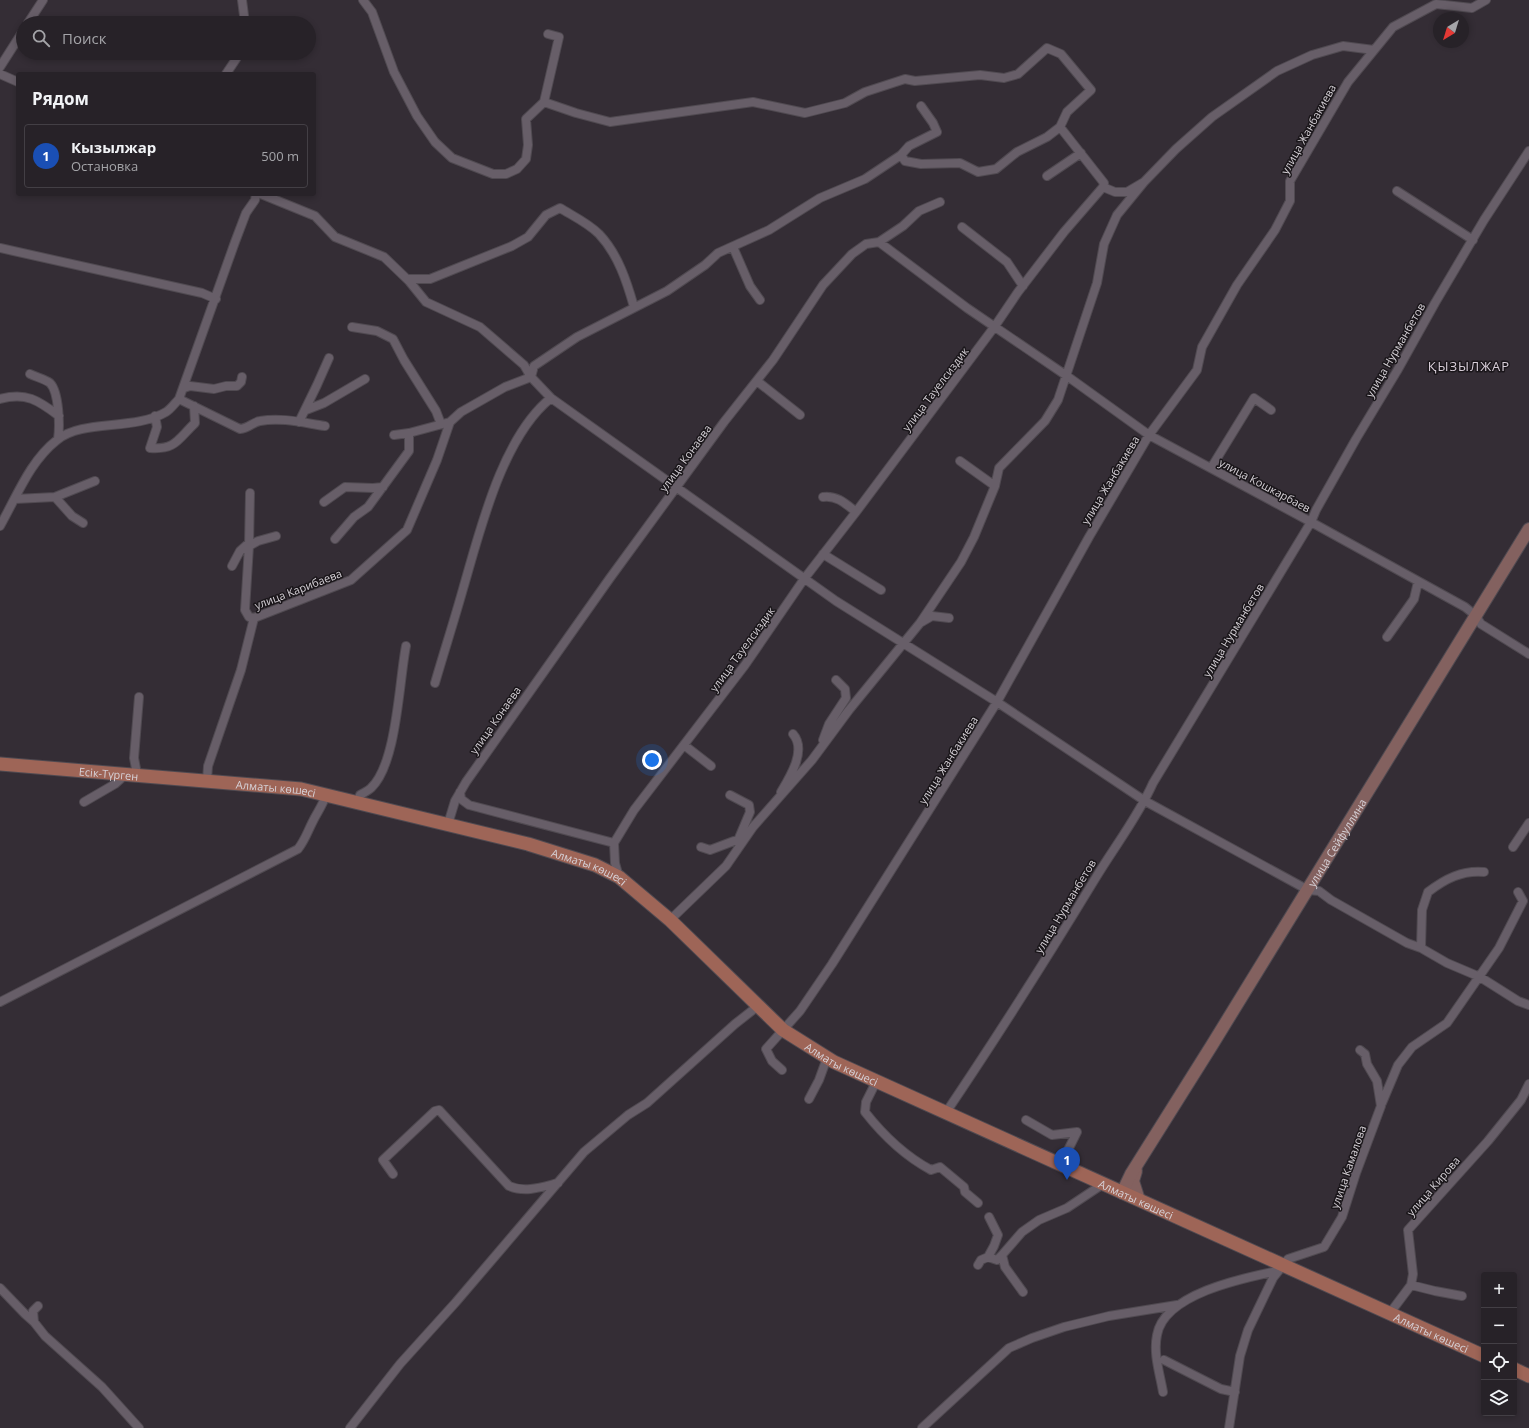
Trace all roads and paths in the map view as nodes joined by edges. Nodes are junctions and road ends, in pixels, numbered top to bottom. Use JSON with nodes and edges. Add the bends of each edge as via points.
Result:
{"nodes":[{"id":1,"x":43,"y":0,"type":"edge"},
{"id":2,"x":242,"y":0,"type":"edge"},
{"id":3,"x":363,"y":0,"type":"edge"},
{"id":4,"x":1486,"y":0,"type":"edge"},
{"id":5,"x":1439,"y":2,"type":"edge"},
{"id":6,"x":33,"y":16,"type":"edge"},
{"id":7,"x":244,"y":16,"type":"edge"},
{"id":8,"x":548,"y":34,"type":"dead end"},
{"id":9,"x":16,"y":42,"type":"edge"},
{"id":10,"x":1374,"y":50,"type":"junction"},
{"id":11,"x":235,"y":60,"type":"edge"},
{"id":12,"x":0,"y":67,"type":"edge"},
{"id":13,"x":227,"y":72,"type":"edge"},
{"id":14,"x":0,"y":74,"type":"edge"},
{"id":15,"x":16,"y":81,"type":"edge"},
{"id":16,"x":544,"y":102,"type":"junction"},
{"id":17,"x":921,"y":106,"type":"dead end"},
{"id":18,"x":1060,"y":126,"type":"junction"},
{"id":19,"x":1529,"y":151,"type":"edge"},
{"id":20,"x":1081,"y":153,"type":"junction"},
{"id":21,"x":901,"y":155,"type":"junction"},
{"id":22,"x":1048,"y":176,"type":"dead end"},
{"id":23,"x":1144,"y":182,"type":"junction"},
{"id":24,"x":1103,"y":187,"type":"junction"},
{"id":25,"x":1397,"y":191,"type":"dead end"},
{"id":26,"x":1115,"y":192,"type":"junction"},
{"id":27,"x":256,"y":196,"type":"edge"},
{"id":28,"x":266,"y":196,"type":"edge"},
{"id":29,"x":940,"y":202,"type":"dead end"},
{"id":30,"x":1120,"y":212,"type":"junction"},
{"id":31,"x":962,"y":227,"type":"dead end"},
{"id":32,"x":1473,"y":240,"type":"junction"},
{"id":33,"x":879,"y":242,"type":"junction"},
{"id":34,"x":732,"y":247,"type":"junction"},
{"id":35,"x":0,"y":248,"type":"edge"},
{"id":36,"x":407,"y":279,"type":"junction"},
{"id":37,"x":1023,"y":286,"type":"junction"},
{"id":38,"x":216,"y":299,"type":"junction"},
{"id":39,"x":760,"y":300,"type":"dead end"},
{"id":40,"x":634,"y":307,"type":"junction"},
{"id":41,"x":352,"y":326,"type":"dead end"},
{"id":42,"x":995,"y":326,"type":"junction"},
{"id":43,"x":329,"y":358,"type":"dead end"},
{"id":44,"x":30,"y":374,"type":"dead end"},
{"id":45,"x":1067,"y":376,"type":"junction"},
{"id":46,"x":242,"y":377,"type":"dead end"},
{"id":47,"x":531,"y":377,"type":"junction"},
{"id":48,"x":365,"y":379,"type":"dead end"},
{"id":49,"x":757,"y":381,"type":"junction"},
{"id":50,"x":184,"y":388,"type":"junction"},
{"id":51,"x":550,"y":398,"type":"junction"},
{"id":52,"x":0,"y":399,"type":"edge"},
{"id":53,"x":179,"y":399,"type":"junction"},
{"id":54,"x":194,"y":406,"type":"junction"},
{"id":55,"x":306,"y":410,"type":"junction"},
{"id":56,"x":1271,"y":410,"type":"dead end"},
{"id":57,"x":800,"y":415,"type":"dead end"},
{"id":58,"x":59,"y":416,"type":"junction"},
{"id":59,"x":155,"y":416,"type":"junction"},
{"id":60,"x":299,"y":422,"type":"junction"},
{"id":61,"x":450,"y":422,"type":"junction"},
{"id":62,"x":441,"y":424,"type":"junction"},
{"id":63,"x":325,"y":426,"type":"dead end"},
{"id":64,"x":409,"y":433,"type":"junction"},
{"id":65,"x":394,"y":435,"type":"dead end"},
{"id":66,"x":1149,"y":435,"type":"junction"},
{"id":67,"x":58,"y":439,"type":"junction"},
{"id":68,"x":960,"y":461,"type":"dead end"},
{"id":69,"x":1211,"y":468,"type":"junction"},
{"id":70,"x":95,"y":481,"type":"dead end"},
{"id":71,"x":996,"y":486,"type":"junction"},
{"id":72,"x":383,"y":487,"type":"junction"},
{"id":73,"x":677,"y":488,"type":"junction"},
{"id":74,"x":250,"y":493,"type":"dead end"},
{"id":75,"x":55,"y":497,"type":"junction"},
{"id":76,"x":823,"y":497,"type":"dead end"},
{"id":77,"x":15,"y":499,"type":"junction"},
{"id":78,"x":324,"y":502,"type":"dead end"},
{"id":79,"x":856,"y":512,"type":"junction"},
{"id":80,"x":1311,"y":522,"type":"junction"},
{"id":81,"x":83,"y":523,"type":"dead end"},
{"id":82,"x":0,"y":526,"type":"edge"},
{"id":83,"x":1529,"y":529,"type":"edge"},
{"id":84,"x":276,"y":536,"type":"dead end"},
{"id":85,"x":335,"y":539,"type":"dead end"},
{"id":86,"x":249,"y":544,"type":"junction"},
{"id":87,"x":823,"y":554,"type":"junction"},
{"id":88,"x":232,"y":566,"type":"dead end"},
{"id":89,"x":804,"y":579,"type":"junction"},
{"id":90,"x":1418,"y":582,"type":"junction"},
{"id":91,"x":881,"y":590,"type":"dead end"},
{"id":92,"x":1475,"y":615,"type":"junction"},
{"id":93,"x":254,"y":618,"type":"junction"},
{"id":94,"x":949,"y":618,"type":"dead end"},
{"id":95,"x":920,"y":623,"type":"junction"},
{"id":96,"x":1387,"y":637,"type":"dead end"},
{"id":97,"x":902,"y":642,"type":"junction"},
{"id":98,"x":406,"y":646,"type":"dead end"},
{"id":99,"x":1529,"y":654,"type":"edge"},
{"id":100,"x":836,"y":680,"type":"dead end"},
{"id":101,"x":435,"y":683,"type":"dead end"},
{"id":102,"x":139,"y":697,"type":"dead end"},
{"id":103,"x":997,"y":702,"type":"junction"},
{"id":104,"x":793,"y":734,"type":"dead end"},
{"id":105,"x":684,"y":745,"type":"junction"},
{"id":106,"x":821,"y":749,"type":"junction"},
{"id":107,"x":0,"y":764,"type":"edge"},
{"id":108,"x":712,"y":766,"type":"dead end"},
{"id":109,"x":132,"y":774,"type":"junction"},
{"id":110,"x":212,"y":780,"type":"junction"},
{"id":111,"x":460,"y":792,"type":"junction"},
{"id":112,"x":326,"y":794,"type":"junction"},
{"id":113,"x":730,"y":795,"type":"dead end"},
{"id":114,"x":1145,"y":801,"type":"junction"},
{"id":115,"x":84,"y":802,"type":"dead end"},
{"id":116,"x":358,"y":802,"type":"junction"},
{"id":117,"x":774,"y":803,"type":"junction"},
{"id":118,"x":1529,"y":823,"type":"edge"},
{"id":119,"x":448,"y":824,"type":"junction"},
{"id":120,"x":742,"y":841,"type":"junction"},
{"id":121,"x":614,"y":843,"type":"junction"},
{"id":122,"x":701,"y":847,"type":"dead end"},
{"id":123,"x":1513,"y":847,"type":"dead end"},
{"id":124,"x":1484,"y":872,"type":"dead end"},
{"id":125,"x":618,"y":877,"type":"junction"},
{"id":126,"x":1308,"y":890,"type":"junction"},
{"id":127,"x":1518,"y":892,"type":"dead end"},
{"id":128,"x":670,"y":920,"type":"junction"},
{"id":129,"x":1421,"y":948,"type":"junction"},
{"id":130,"x":1480,"y":977,"type":"junction"},
{"id":131,"x":0,"y":1002,"type":"edge"},
{"id":132,"x":1529,"y":1005,"type":"edge"},
{"id":133,"x":758,"y":1006,"type":"junction"},
{"id":134,"x":783,"y":1030,"type":"junction"},
{"id":135,"x":1360,"y":1050,"type":"dead end"},
{"id":136,"x":827,"y":1058,"type":"junction"},
{"id":137,"x":782,"y":1070,"type":"dead end"},
{"id":138,"x":876,"y":1082,"type":"junction"},
{"id":139,"x":1529,"y":1084,"type":"edge"},
{"id":140,"x":808,"y":1099,"type":"dead end"},
{"id":141,"x":1381,"y":1106,"type":"junction"},
{"id":142,"x":946,"y":1114,"type":"junction"},
{"id":143,"x":1026,"y":1120,"type":"dead end"},
{"id":144,"x":1143,"y":1155,"type":"junction"},
{"id":145,"x":1060,"y":1166,"type":"junction"},
{"id":146,"x":392,"y":1174,"type":"dead end"},
{"id":147,"x":559,"y":1182,"type":"junction"},
{"id":148,"x":1103,"y":1184,"type":"junction"},
{"id":149,"x":1122,"y":1193,"type":"junction"},
{"id":150,"x":1139,"y":1200,"type":"junction"},
{"id":151,"x":978,"y":1203,"type":"dead end"},
{"id":152,"x":989,"y":1217,"type":"dead end"},
{"id":153,"x":1002,"y":1255,"type":"junction"},
{"id":154,"x":988,"y":1257,"type":"junction"},
{"id":155,"x":978,"y":1265,"type":"dead end"},
{"id":156,"x":1280,"y":1268,"type":"junction"},
{"id":157,"x":1411,"y":1285,"type":"junction"},
{"id":158,"x":0,"y":1288,"type":"edge"},
{"id":159,"x":1024,"y":1292,"type":"dead end"},
{"id":160,"x":1462,"y":1296,"type":"dead end"},
{"id":161,"x":1177,"y":1305,"type":"junction"},
{"id":162,"x":38,"y":1306,"type":"dead end"},
{"id":163,"x":1390,"y":1313,"type":"junction"},
{"id":164,"x":34,"y":1322,"type":"junction"},
{"id":165,"x":1481,"y":1355,"type":"edge"},
{"id":166,"x":1164,"y":1360,"type":"dead end"},
{"id":167,"x":1517,"y":1370,"type":"edge"},
{"id":168,"x":1529,"y":1376,"type":"edge"},
{"id":169,"x":1164,"y":1392,"type":"dead end"},
{"id":170,"x":1235,"y":1392,"type":"junction"},
{"id":171,"x":139,"y":1428,"type":"edge"},
{"id":172,"x":350,"y":1428,"type":"edge"},
{"id":173,"x":922,"y":1428,"type":"edge"},
{"id":174,"x":1229,"y":1428,"type":"edge"}],
"edges":[{"from":1,"to":6,"type":"street"},
{"from":2,"to":7,"type":"street"},
{"from":3,"to":16,"type":"street","via":[[372,12],[394,72],[417,116],[435,142],[452,158],[493,174],[506,174],[517,168],[526,160],[526,119]]},
{"from":4,"to":5,"type":"street","name":"улица Жанбакиева","via":[[1472,8]]},
{"from":5,"to":10,"type":"street","name":"улица Жанбакиева","via":[[1392,27]]},
{"from":8,"to":16,"type":"street","via":[[559,37]]},
{"from":9,"to":12,"type":"street"},
{"from":10,"to":23,"type":"street","via":[[1343,46],[1312,55],[1277,71],[1212,117]]},
{"from":10,"to":66,"type":"street","name":"улица Жанбакиева","via":[[1348,82],[1290,181],[1290,201],[1275,230],[1237,285],[1202,347],[1197,370]]},
{"from":11,"to":13,"type":"street"},
{"from":14,"to":15,"type":"street"},
{"from":16,"to":18,"type":"street","via":[[610,122],[753,102],[805,113],[845,103],[865,92],[905,79],[915,81],[980,75],[1004,78],[1018,74],[1047,48],[1062,54],[1091,90],[1068,112]]},
{"from":17,"to":21,"type":"street","via":[[937,132],[909,146]]},
{"from":18,"to":20,"type":"street"},
{"from":18,"to":21,"type":"street","via":[[1047,137],[1017,152],[996,169],[978,172],[960,163],[921,164],[905,161]]},
{"from":19,"to":32,"type":"street","name":"улица Нурманбетов"},
{"from":20,"to":22,"type":"street"},
{"from":20,"to":24,"type":"street","via":[[1104,183]]},
{"from":21,"to":34,"type":"street","via":[[865,179],[820,198],[769,230]]},
{"from":23,"to":26,"type":"street","via":[[1127,192]]},
{"from":23,"to":30,"type":"street"},
{"from":24,"to":26,"type":"street"},
{"from":24,"to":37,"type":"street","name":"улица Тауелсиздик","via":[[1064,232]]},
{"from":25,"to":32,"type":"street"},
{"from":26,"to":30,"type":"street","via":[[1122,203]]},
{"from":27,"to":38,"type":"street","via":[[246,213]]},
{"from":28,"to":36,"type":"street","via":[[315,216],[334,237],[384,257]]},
{"from":29,"to":33,"type":"street","name":"улица Конаева","via":[[919,211],[903,226]]},
{"from":30,"to":45,"type":"street","via":[[1104,244],[1097,283]]},
{"from":31,"to":37,"type":"street","via":[[1007,262]]},
{"from":32,"to":80,"type":"street","name":"улица Нурманбетов","via":[[1356,439]]},
{"from":33,"to":42,"type":"street"},
{"from":33,"to":49,"type":"street","name":"улица Конаева","via":[[866,244],[852,254],[823,284]]},
{"from":34,"to":39,"type":"street","via":[[746,279]]},
{"from":34,"to":40,"type":"street","via":[[718,252],[705,265],[667,291]]},
{"from":35,"to":38,"type":"street","via":[[202,293]]},
{"from":36,"to":40,"type":"street","via":[[430,278],[512,246],[528,237],[546,215],[560,208],[585,223],[603,240],[620,265]]},
{"from":36,"to":47,"type":"street","via":[[426,302],[480,327],[524,366]]},
{"from":37,"to":42,"type":"street","name":"улица Тауелсиздик"},
{"from":38,"to":50,"type":"street"},
{"from":40,"to":47,"type":"street","via":[[578,337],[534,366]]},
{"from":41,"to":62,"type":"street","via":[[377,331],[393,339],[436,411]]},
{"from":42,"to":45,"type":"street","name":"улица Кошкарбаев"},
{"from":42,"to":79,"type":"street","name":"улица Тауелсиздик"},
{"from":43,"to":55,"type":"street"},
{"from":44,"to":58,"type":"street","via":[[49,382],[54,388]]},
{"from":45,"to":66,"type":"street","name":"улица Кошкарбаев"},
{"from":45,"to":71,"type":"street","via":[[1058,400],[1045,421],[1000,468]]},
{"from":46,"to":50,"type":"street","via":[[237,386],[214,389],[190,386]]},
{"from":47,"to":51,"type":"street"},
{"from":47,"to":61,"type":"street","via":[[505,387],[460,412]]},
{"from":48,"to":55,"type":"street","via":[[324,403]]},
{"from":49,"to":57,"type":"street"},
{"from":49,"to":73,"type":"street","name":"улица Конаева"},
{"from":50,"to":53,"type":"street"},
{"from":51,"to":73,"type":"street"},
{"from":51,"to":101,"type":"street","via":[[540,407],[516,442],[496,480]]},
{"from":52,"to":58,"type":"street","via":[[22,395]]},
{"from":53,"to":54,"type":"street"},
{"from":53,"to":59,"type":"street","via":[[166,411]]},
{"from":54,"to":59,"type":"street","via":[[195,423],[175,445],[161,449],[150,448],[157,427]]},
{"from":54,"to":60,"type":"street","via":[[240,429],[249,428],[258,421]]},
{"from":55,"to":60,"type":"street"},
{"from":56,"to":69,"type":"street","via":[[1254,398]]},
{"from":58,"to":67,"type":"street"},
{"from":59,"to":67,"type":"street","via":[[124,424],[74,431]]},
{"from":60,"to":63,"type":"street"},
{"from":61,"to":62,"type":"street"},
{"from":61,"to":93,"type":"street","name":"улица Карибаева","via":[[407,530],[351,580]]},
{"from":62,"to":64,"type":"street"},
{"from":64,"to":65,"type":"street"},
{"from":64,"to":72,"type":"street","via":[[409,451]]},
{"from":66,"to":69,"type":"street","name":"улица Кошкарбаев"},
{"from":66,"to":103,"type":"street","name":"улица Жанбакиева"},
{"from":67,"to":77,"type":"street","via":[[38,457]]},
{"from":68,"to":71,"type":"street"},
{"from":69,"to":80,"type":"street","name":"улица Кошкарбаев"},
{"from":70,"to":75,"type":"street"},
{"from":71,"to":95,"type":"street","via":[[961,562]]},
{"from":72,"to":78,"type":"street","via":[[345,486]]},
{"from":72,"to":85,"type":"street","via":[[368,507],[354,517]]},
{"from":73,"to":89,"type":"street"},
{"from":73,"to":111,"type":"street","name":"улица Конаева","via":[[521,703]]},
{"from":74,"to":86,"type":"street"},
{"from":75,"to":77,"type":"street"},
{"from":75,"to":81,"type":"street","via":[[72,516]]},
{"from":76,"to":79,"type":"street","via":[[831,496],[840,500]]},
{"from":77,"to":82,"type":"street"},
{"from":79,"to":87,"type":"street","name":"улица Тауелсиздик"},
{"from":80,"to":90,"type":"street","name":"улица Кошкарбаев"},
{"from":80,"to":114,"type":"street","name":"улица Нурманбетов","via":[[1153,783]]},
{"from":83,"to":92,"type":"street","name":"улица Сейфуллина"},
{"from":84,"to":86,"type":"street"},
{"from":86,"to":88,"type":"street","via":[[240,550]]},
{"from":86,"to":93,"type":"street","via":[[245,610],[249,617]]},
{"from":87,"to":89,"type":"street","name":"улица Тауелсиздик"},
{"from":87,"to":91,"type":"street"},
{"from":89,"to":97,"type":"street"},
{"from":89,"to":105,"type":"street","name":"улица Тауелсиздик","via":[[745,665]]},
{"from":90,"to":92,"type":"street","name":"улица Кошкарбаев"},
{"from":90,"to":96,"type":"street","via":[[1414,599]]},
{"from":92,"to":99,"type":"street","name":"улица Кошкарбаев","via":[[1481,624]]},
{"from":92,"to":126,"type":"street","name":"улица Сейфуллина"},
{"from":93,"to":110,"type":"street","name":"улица Карибаева","via":[[241,670],[208,766]]},
{"from":94,"to":95,"type":"street","via":[[932,616]]},
{"from":95,"to":97,"type":"street"},
{"from":97,"to":103,"type":"street"},
{"from":97,"to":106,"type":"street","via":[[898,651],[849,710]]},
{"from":98,"to":116,"type":"street","via":[[394,731],[386,760],[377,779],[360,795]]},
{"from":100,"to":106,"type":"street","via":[[845,689],[846,698],[830,724]]},
{"from":102,"to":109,"type":"street"},
{"from":103,"to":114,"type":"street"},
{"from":103,"to":134,"type":"street","name":"улица Жанбакиева","via":[[832,964],[800,1011]]},
{"from":104,"to":117,"type":"street","via":[[799,749],[794,766]]},
{"from":105,"to":108,"type":"street"},
{"from":105,"to":121,"type":"street","name":"улица Тауелсиздик","via":[[634,810]]},
{"from":106,"to":117,"type":"street"},
{"from":107,"to":109,"type":"main road","name":"Есік-Түрген"},
{"from":109,"to":110,"type":"main road","name":"Есік-Түрген"},
{"from":109,"to":115,"type":"street"},
{"from":110,"to":112,"type":"main road","name":"Алматы көшесі"},
{"from":111,"to":119,"type":"street","name":"улица Конаева"},
{"from":111,"to":121,"type":"street","via":[[461,798],[469,805]]},
{"from":112,"to":116,"type":"main road","name":"Алматы көшесі"},
{"from":112,"to":131,"type":"street","via":[[322,809],[298,849]]},
{"from":113,"to":120,"type":"street","via":[[749,805],[750,812],[739,838]]},
{"from":114,"to":126,"type":"street"},
{"from":114,"to":142,"type":"street","name":"улица Нурманбетов"},
{"from":116,"to":119,"type":"main road","name":"Алматы көшесі"},
{"from":117,"to":120,"type":"street"},
{"from":118,"to":123,"type":"street"},
{"from":119,"to":125,"type":"main road","name":"Алматы көшесі","via":[[561,853],[595,865]]},
{"from":120,"to":122,"type":"street","via":[[734,841],[710,850]]},
{"from":120,"to":128,"type":"street","via":[[726,866]]},
{"from":121,"to":125,"type":"street"},
{"from":124,"to":129,"type":"street","via":[[1470,871],[1454,876],[1428,892],[1422,910]]},
{"from":125,"to":128,"type":"main road","name":"Алматы көшесі"},
{"from":126,"to":129,"type":"street","via":[[1319,891],[1400,939]]},
{"from":126,"to":144,"type":"street","name":"улица Сейфуллина"},
{"from":127,"to":130,"type":"street","via":[[1523,901],[1499,948]]},
{"from":128,"to":133,"type":"main road","name":"Алматы көшесі"},
{"from":129,"to":130,"type":"street"},
{"from":130,"to":132,"type":"street"},
{"from":130,"to":141,"type":"street","via":[[1447,1023],[1412,1047],[1398,1065]]},
{"from":133,"to":134,"type":"main road","name":"Алматы көшесі"},
{"from":133,"to":147,"type":"street","via":[[647,1103],[628,1115],[584,1152]]},
{"from":134,"to":136,"type":"main road","name":"Алматы көшесі"},
{"from":134,"to":137,"type":"street","name":"улица Жанбакиева","via":[[766,1049],[772,1061]]},
{"from":135,"to":141,"type":"street","name":"улица Камалова","via":[[1365,1054],[1377,1081]]},
{"from":136,"to":138,"type":"main road","name":"Алматы көшесі"},
{"from":136,"to":140,"type":"street"},
{"from":138,"to":142,"type":"main road","name":"Алматы көшесі"},
{"from":138,"to":151,"type":"street","via":[[864,1112],[877,1128],[916,1162],[931,1170],[940,1167]]},
{"from":139,"to":157,"type":"street","name":"улица Кирова","via":[[1521,1100],[1488,1141],[1408,1230],[1413,1274]]},
{"from":141,"to":156,"type":"street","name":"улица Камалова","via":[[1342,1217],[1324,1247],[1288,1259]]},
{"from":142,"to":145,"type":"main road","name":"Алматы көшесі"},
{"from":143,"to":145,"type":"street","via":[[1052,1135],[1077,1132]]},
{"from":144,"to":149,"type":"street","name":"улица Сейфуллина"},
{"from":144,"to":150,"type":"street","name":"улица Сейфуллина","via":[[1133,1181]]},
{"from":145,"to":148,"type":"main road","name":"Алматы көшесі"},
{"from":146,"to":147,"type":"street","via":[[383,1160],[434,1111],[439,1110],[509,1186],[528,1189]]},
{"from":147,"to":172,"type":"street","via":[[400,1364]]},
{"from":148,"to":149,"type":"main road","name":"Алматы көшесі"},
{"from":148,"to":153,"type":"street","via":[[1067,1208],[1039,1220],[1022,1232]]},
{"from":149,"to":150,"type":"main road","name":"Алматы көшесі"},
{"from":150,"to":156,"type":"main road","name":"Алматы көшесі"},
{"from":152,"to":154,"type":"street","via":[[998,1235]]},
{"from":153,"to":154,"type":"street","via":[[997,1260]]},
{"from":153,"to":159,"type":"street","via":[[1005,1267]]},
{"from":154,"to":155,"type":"street","via":[[981,1260]]},
{"from":156,"to":161,"type":"street","name":"улица Камалова","via":[[1215,1288]]},
{"from":156,"to":163,"type":"main road","name":"Алматы көшесі"},
{"from":156,"to":170,"type":"street","via":[[1248,1330],[1240,1356]]},
{"from":157,"to":160,"type":"street"},
{"from":157,"to":163,"type":"street"},
{"from":158,"to":164,"type":"street"},
{"from":161,"to":169,"type":"street","via":[[1162,1320],[1157,1334],[1156,1350]]},
{"from":161,"to":173,"type":"street","via":[[1109,1316],[1064,1327],[1009,1348]]},
{"from":162,"to":164,"type":"street","via":[[33,1311]]},
{"from":163,"to":165,"type":"main road","name":"Алматы көшесі"},
{"from":164,"to":171,"type":"street","via":[[45,1336],[102,1387]]},
{"from":166,"to":170,"type":"street","via":[[1221,1389]]},
{"from":167,"to":168,"type":"main road"},
{"from":170,"to":174,"type":"street"}]}
